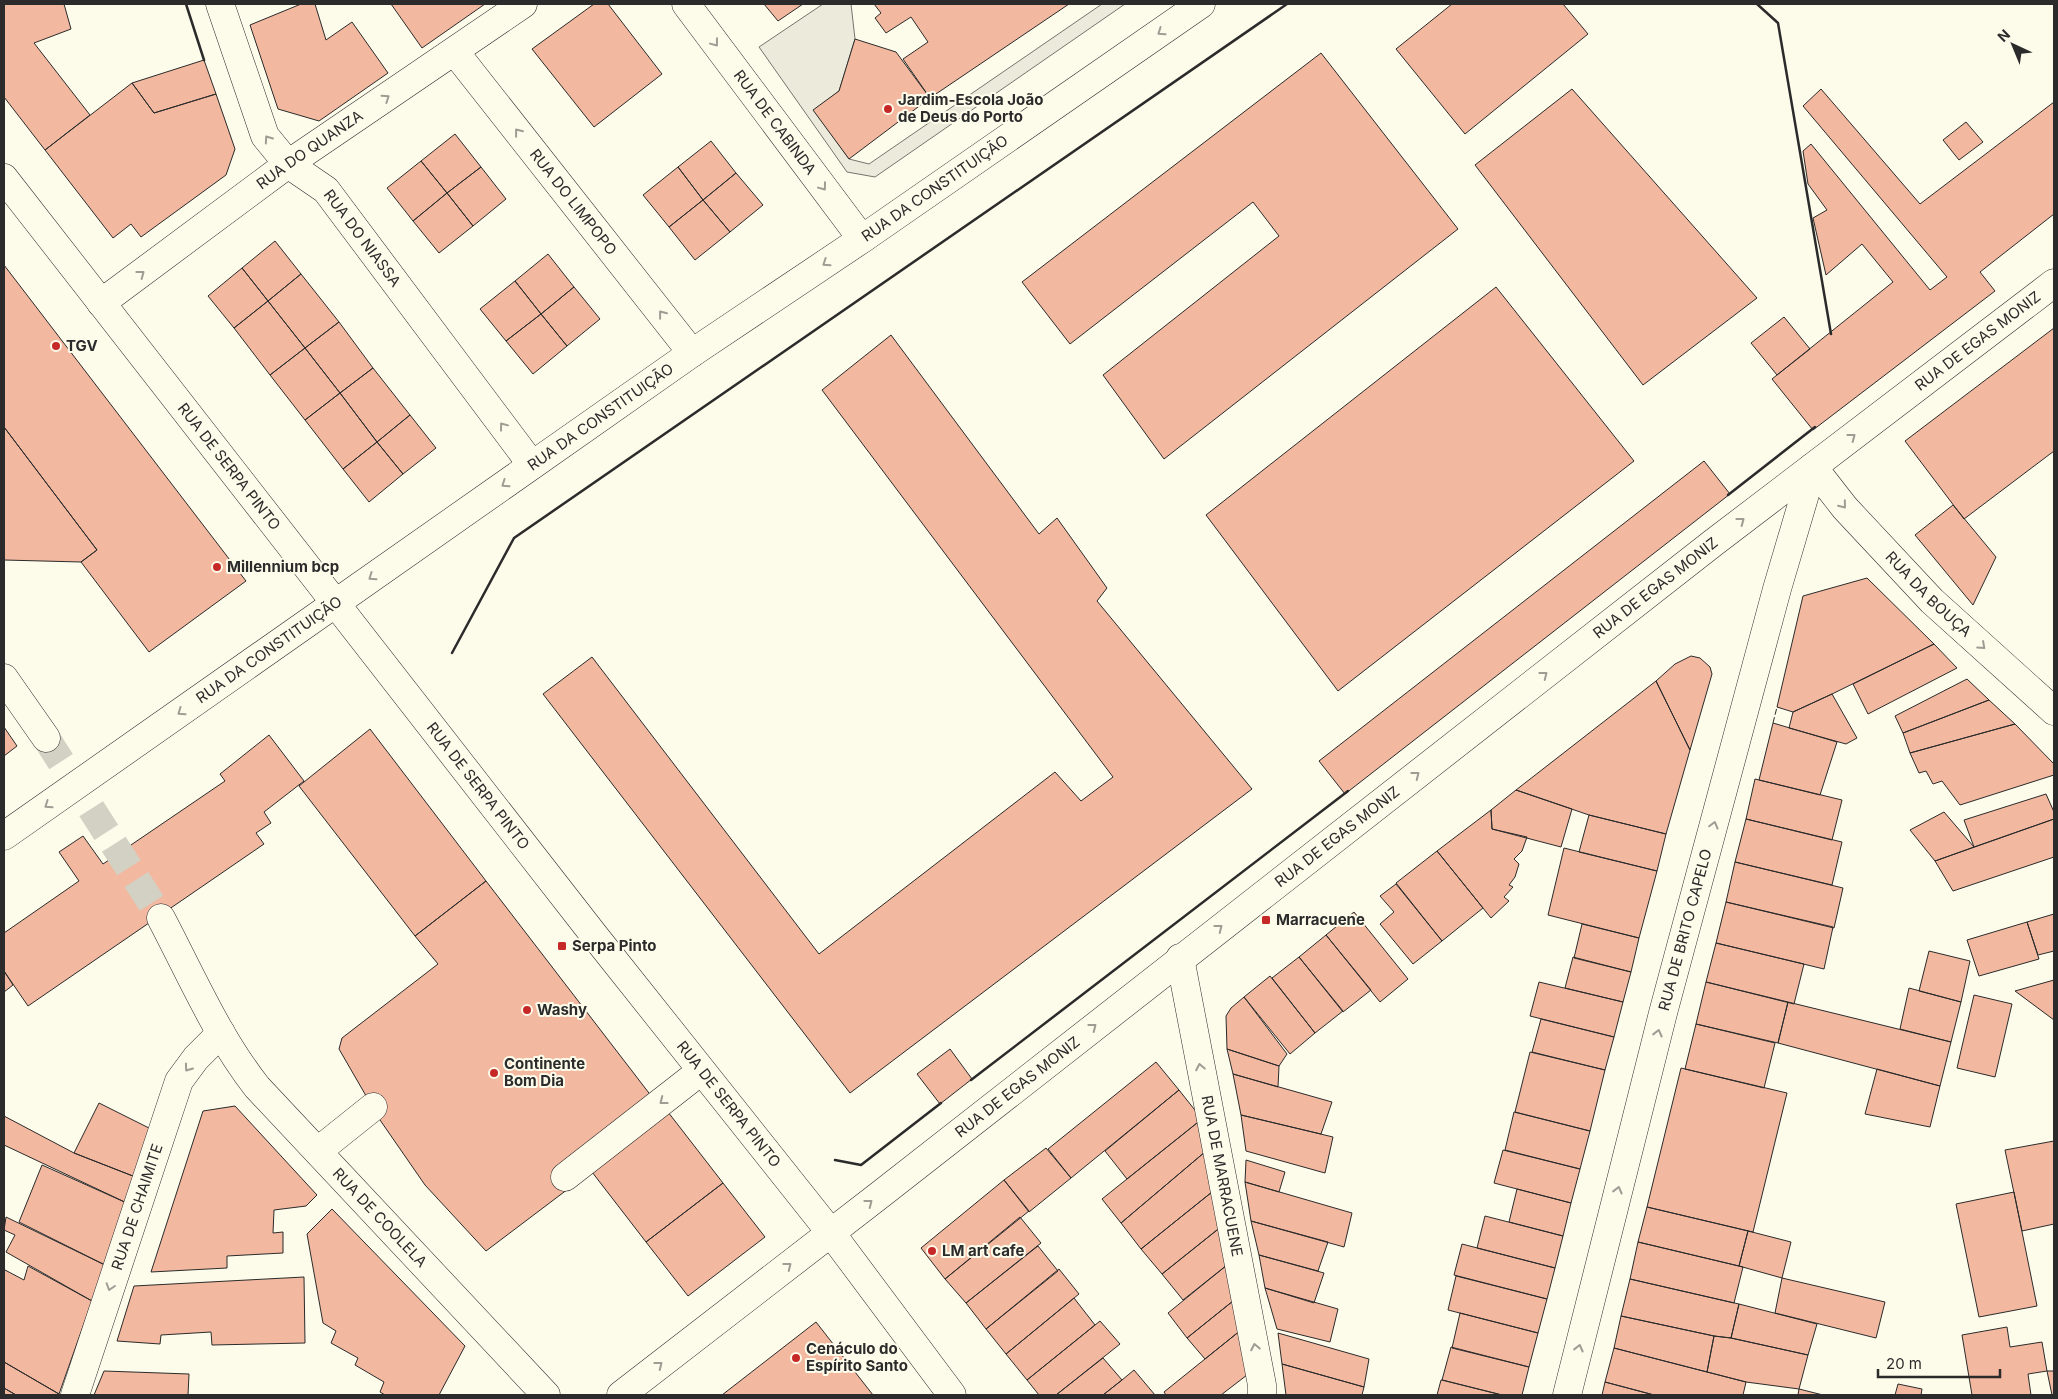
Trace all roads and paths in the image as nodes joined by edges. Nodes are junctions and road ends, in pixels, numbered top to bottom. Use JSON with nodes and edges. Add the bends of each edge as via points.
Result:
{"nodes":[{"id":1,"x":220,"y":4,"type":"edge"},
{"id":2,"x":523,"y":4,"type":"edge"},
{"id":3,"x":686,"y":4,"type":"edge"},
{"id":4,"x":1202,"y":4,"type":"edge"},
{"id":5,"x":455,"y":52,"type":"junction"},
{"id":6,"x":288,"y":164,"type":"junction"},
{"id":7,"x":4,"y":178,"type":"edge"},
{"id":8,"x":862,"y":239,"type":"junction"},
{"id":9,"x":2054,"y":283,"type":"edge"},
{"id":10,"x":101,"y":303,"type":"junction"},
{"id":11,"x":692,"y":352,"type":"junction"},
{"id":12,"x":532,"y":465,"type":"junction"},
{"id":13,"x":1813,"y":467,"type":"junction"},
{"id":14,"x":335,"y":603,"type":"junction"},
{"id":15,"x":4,"y":678,"type":"edge"},
{"id":16,"x":2054,"y":711,"type":"edge"},
{"id":17,"x":46,"y":738,"type":"tunnel mouth"},
{"id":18,"x":4,"y":836,"type":"edge"},
{"id":19,"x":161,"y":918,"type":"tunnel mouth"},
{"id":20,"x":1180,"y":958,"type":"junction"},
{"id":21,"x":221,"y":1032,"type":"junction"},
{"id":22,"x":701,"y":1071,"type":"junction"},
{"id":23,"x":373,"y":1108,"type":"dead end"},
{"id":24,"x":318,"y":1151,"type":"junction"},
{"id":25,"x":565,"y":1176,"type":"dead end"},
{"id":26,"x":831,"y":1233,"type":"junction"},
{"id":27,"x":1258,"y":1392,"type":"edge"},
{"id":28,"x":74,"y":1395,"type":"edge"},
{"id":29,"x":546,"y":1395,"type":"edge"},
{"id":30,"x":621,"y":1395,"type":"edge"},
{"id":31,"x":952,"y":1395,"type":"edge"},
{"id":32,"x":1567,"y":1395,"type":"edge"}],
"edges":[{"from":6,"to":1,"type":"street","name":"RUA DO NIASSA","one_way":true,"via":[[265,136]]},
{"from":2,"to":5,"type":"street","name":"RUA DO QUANZA"},
{"from":3,"to":8,"type":"street","name":"RUA DE CABINDA","one_way":true},
{"from":4,"to":8,"type":"street","name":"RUA DA CONSTITUIÇÃO","one_way":true},
{"from":6,"to":5,"type":"street","name":"RUA DO QUANZA","one_way":true},
{"from":11,"to":5,"type":"street","name":"RUA DO LIMPOPO","one_way":true},
{"from":10,"to":6,"type":"street","name":"RUA DO QUANZA","one_way":true},
{"from":12,"to":6,"type":"street","name":"RUA DO NIASSA","one_way":true,"via":[[326,190]]},
{"from":7,"to":10,"type":"street","name":"RUA DE SERPA PINTO"},
{"from":8,"to":11,"type":"street","name":"RUA DA CONSTITUIÇÃO","one_way":true},
{"from":13,"to":9,"type":"street","name":"RUA DE EGAS MONIZ","one_way":true},
{"from":10,"to":14,"type":"street","name":"RUA DE SERPA PINTO"},
{"from":11,"to":12,"type":"street","name":"RUA DA CONSTITUIÇÃO"},
{"from":12,"to":14,"type":"street","name":"RUA DA CONSTITUIÇÃO","one_way":true},
{"from":13,"to":16,"type":"street","name":"RUA DA BOUÇA","one_way":true,"via":[[1845,508],[1932,601]]},
{"from":20,"to":13,"type":"street","name":"RUA DE EGAS MONIZ","one_way":true},
{"from":32,"to":13,"type":"street","name":"RUA DE BRITO CAPELO","one_way":true,"via":[[1666,1003]]},
{"from":14,"to":18,"type":"street","name":"RUA DA CONSTITUIÇÃO","one_way":true},
{"from":14,"to":22,"type":"street","name":"RUA DE SERPA PINTO"},
{"from":15,"to":17,"type":"street"},
{"from":19,"to":21,"type":"street","name":"RUA DE COOLELA"},
{"from":26,"to":20,"type":"street","name":"RUA DE EGAS MONIZ","one_way":true},
{"from":27,"to":20,"type":"street","name":"RUA DE MARRACUENE","one_way":true},
{"from":21,"to":24,"type":"street","name":"RUA DE COOLELA","via":[[257,1087]]},
{"from":21,"to":28,"type":"street","name":"RUA DE CHAIMITE","one_way":true,"via":[[179,1081]]},
{"from":22,"to":25,"type":"street","one_way":true},
{"from":22,"to":26,"type":"street","name":"RUA DE SERPA PINTO"},
{"from":23,"to":24,"type":"street"},
{"from":24,"to":29,"type":"street","name":"RUA DE COOLELA"},
{"from":30,"to":26,"type":"street","name":"RUA DE EGAS MONIZ","one_way":true},
{"from":26,"to":31,"type":"street","name":"RUA DE SERPA PINTO"}]}
